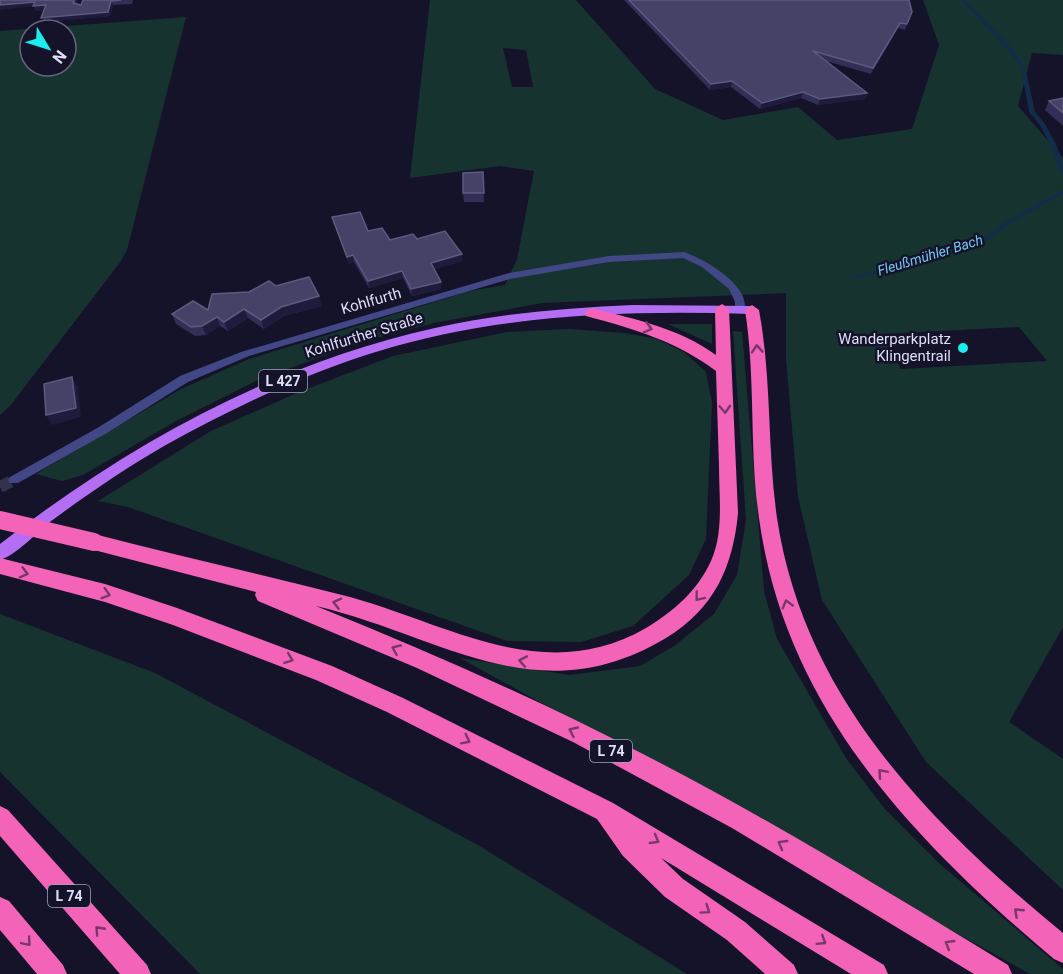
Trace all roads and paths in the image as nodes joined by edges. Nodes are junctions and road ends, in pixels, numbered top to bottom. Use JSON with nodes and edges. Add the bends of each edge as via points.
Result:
{"nodes":[{"id":1,"x":738,"y":309,"type":"junction"},
{"id":2,"x":591,"y":313,"type":"junction"},
{"id":3,"x":723,"y":368,"type":"junction"},
{"id":4,"x":14,"y":480,"type":"tunnel mouth"},
{"id":5,"x":0,"y":519,"type":"edge"},
{"id":6,"x":0,"y":553,"type":"edge"},
{"id":7,"x":0,"y":566,"type":"edge"},
{"id":8,"x":202,"y":570,"type":"junction"},
{"id":9,"x":605,"y":811,"type":"junction"},
{"id":10,"x":0,"y":818,"type":"edge"},
{"id":11,"x":0,"y":910,"type":"edge"},
{"id":12,"x":1063,"y":950,"type":"edge"},
{"id":13,"x":54,"y":974,"type":"edge"},
{"id":14,"x":138,"y":974,"type":"edge"},
{"id":15,"x":785,"y":974,"type":"edge"},
{"id":16,"x":875,"y":974,"type":"edge"},
{"id":17,"x":999,"y":974,"type":"edge"}],
"edges":[{"from":1,"to":2,"type":"main road","name":"Kohlfurther Straße","number":"L 427"},
{"from":1,"to":3,"type":"highway","number":"L 74"},
{"from":1,"to":4,"type":"street","name":"Kohlfurth","via":[[740,302],[733,287],[705,265],[684,255],[609,259],[509,276],[245,354],[204,370]]},
{"from":12,"to":1,"type":"highway","one_way":true,"via":[[967,865],[915,810],[872,761],[810,662],[789,612],[776,565],[768,518],[760,388]]},
{"from":2,"to":3,"type":"highway","one_way":true,"via":[[681,339]]},
{"from":2,"to":6,"type":"main road","name":"Kohlfurther Straße","number":"L 427","via":[[435,332],[364,351],[267,388],[133,458]]},
{"from":3,"to":8,"type":"highway","number":"L 74","one_way":true,"via":[[729,513],[720,563],[688,610],[634,645],[587,659],[525,661],[473,649],[367,610]]},
{"from":5,"to":8,"type":"highway","number":"L 74","bridge":true},
{"from":7,"to":9,"type":"highway","one_way":true,"via":[[105,593],[324,673]]},
{"from":17,"to":8,"type":"highway","number":"L 74","one_way":true,"via":[[831,872],[582,735],[353,630]]},
{"from":9,"to":15,"type":"highway","one_way":true,"via":[[633,847],[674,888],[736,931]]},
{"from":9,"to":16,"type":"highway","one_way":true},
{"from":14,"to":10,"type":"highway","number":"L 74","one_way":true},
{"from":11,"to":13,"type":"highway","one_way":true}]}
